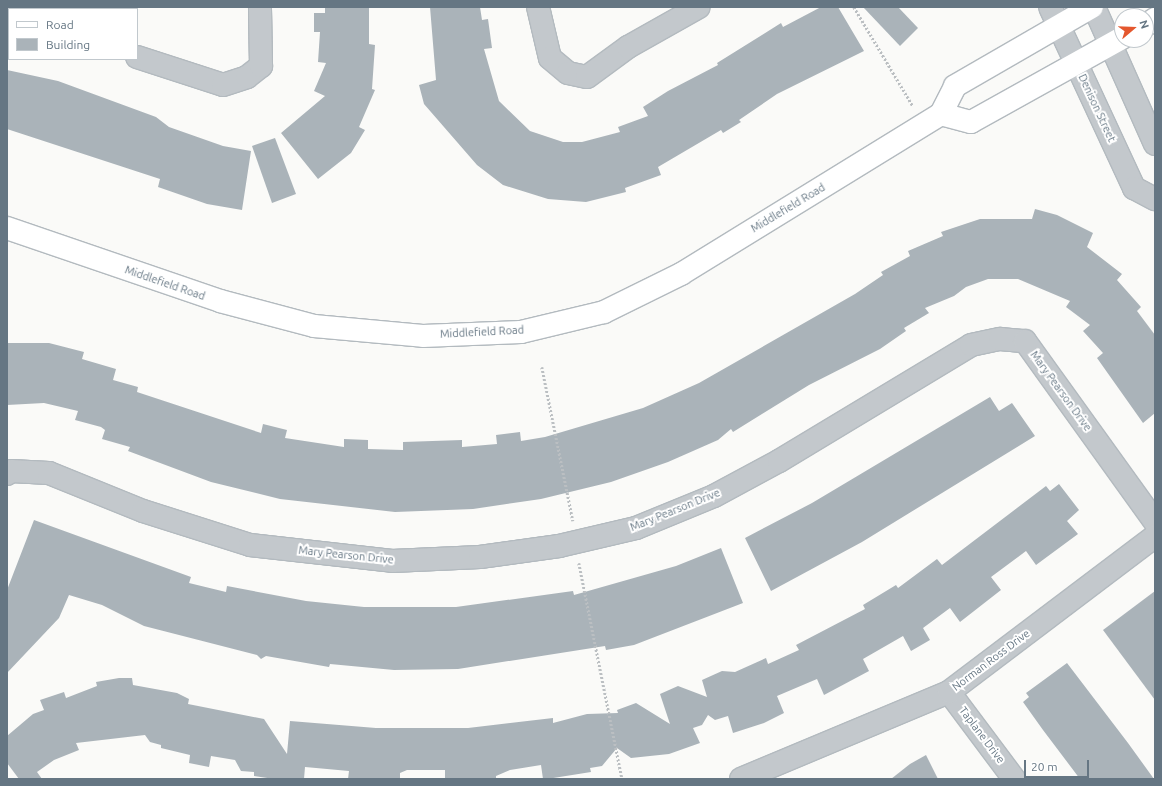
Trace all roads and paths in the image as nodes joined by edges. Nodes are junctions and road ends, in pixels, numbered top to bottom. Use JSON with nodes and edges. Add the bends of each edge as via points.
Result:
{"nodes":[{"id":1,"x":260,"y":7,"type":"edge"},
{"id":2,"x":538,"y":7,"type":"edge"},
{"id":3,"x":699,"y":7,"type":"edge"},
{"id":4,"x":854,"y":7,"type":"edge"},
{"id":5,"x":1093,"y":7,"type":"edge"},
{"id":6,"x":1055,"y":16,"type":"edge"},
{"id":7,"x":1114,"y":39,"type":"edge"},
{"id":8,"x":1114,"y":43,"type":"edge"},
{"id":9,"x":1118,"y":48,"type":"edge"},
{"id":10,"x":138,"y":57,"type":"edge"},
{"id":11,"x":1077,"y":64,"type":"junction"},
{"id":12,"x":933,"y":120,"type":"junction"},
{"id":13,"x":1155,"y":144,"type":"edge"},
{"id":14,"x":1155,"y":200,"type":"edge"},
{"id":15,"x":7,"y":228,"type":"edge"},
{"id":16,"x":542,"y":366,"type":"dead end"},
{"id":17,"x":7,"y":474,"type":"edge"},
{"id":18,"x":1155,"y":522,"type":"edge"},
{"id":19,"x":1155,"y":536,"type":"edge"},
{"id":20,"x":577,"y":542,"type":"junction"},
{"id":21,"x":949,"y":692,"type":"junction"},
{"id":22,"x":622,"y":779,"type":"edge"},
{"id":23,"x":741,"y":779,"type":"edge"},
{"id":24,"x":1014,"y":779,"type":"edge"}],
"edges":[{"from":1,"to":10,"type":"street","via":[[261,66],[247,77],[222,85]]},
{"from":2,"to":3,"type":"street","via":[[550,58],[568,73],[587,78],[628,47]]},
{"from":4,"to":12,"type":"path"},
{"from":5,"to":6,"type":"main road"},
{"from":5,"to":7,"type":"street"},
{"from":6,"to":11,"type":"street","name":"Denison Street"},
{"from":6,"to":12,"type":"main road","via":[[955,86]]},
{"from":8,"to":11,"type":"main road"},
{"from":9,"to":13,"type":"street"},
{"from":11,"to":12,"type":"main road","via":[[971,122]]},
{"from":11,"to":14,"type":"street","name":"Denison Street","via":[[1134,188]]},
{"from":12,"to":15,"type":"main road","name":"Middlefield Road","via":[[681,274],[604,312],[521,332],[423,336],[314,326],[220,302]]},
{"from":16,"to":20,"type":"path"},
{"from":17,"to":20,"type":"street","name":"Mary Pearson Drive","via":[[11,471],[49,473],[143,511],[250,545],[392,562],[480,557]]},
{"from":18,"to":20,"type":"street","name":"Mary Pearson Drive","via":[[1025,342],[1000,339],[971,345],[779,462],[714,496],[636,528]]},
{"from":19,"to":21,"type":"street","name":"Norman Ross Drive"},
{"from":20,"to":22,"type":"path","via":[[580,587]]},
{"from":21,"to":23,"type":"street","name":"Norman Ross Drive"},
{"from":21,"to":24,"type":"street","name":"Taplane Drive"}]}
